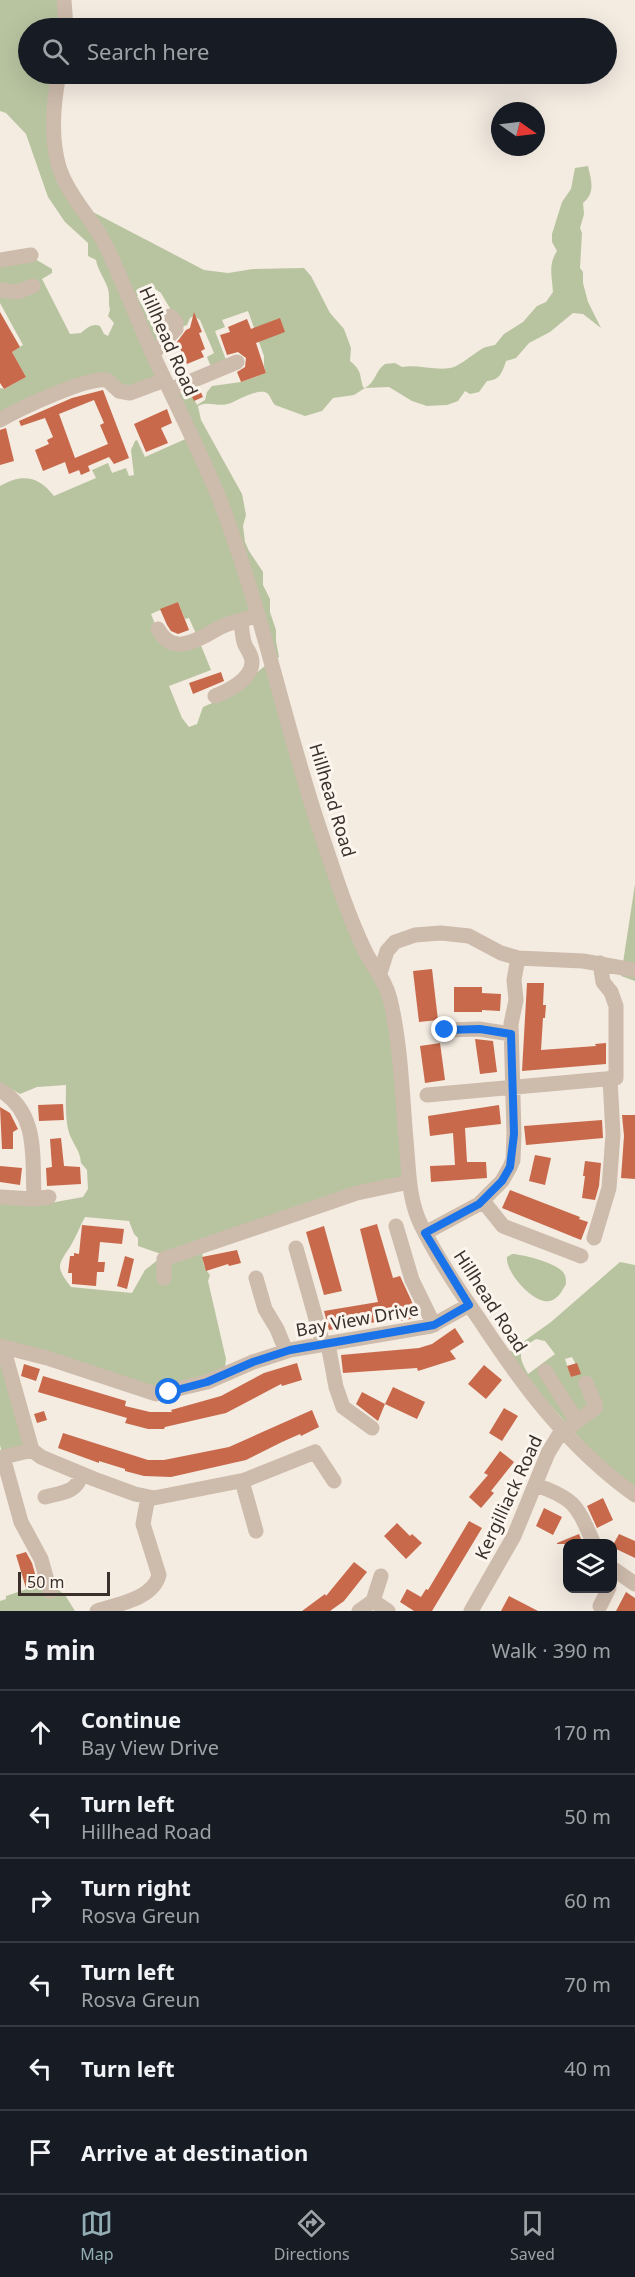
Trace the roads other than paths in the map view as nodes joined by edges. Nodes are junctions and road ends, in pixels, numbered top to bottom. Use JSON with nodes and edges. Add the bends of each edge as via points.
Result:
{"nodes":[{"id":1,"x":64,"y":0,"type":"edge"},
{"id":2,"x":65,"y":18,"type":"edge"},
{"id":3,"x":57,"y":84,"type":"edge"},
{"id":4,"x":31,"y":255,"type":"dead end"},
{"id":5,"x":0,"y":260,"type":"edge"},
{"id":6,"x":33,"y":286,"type":"dead end"},
{"id":7,"x":0,"y":290,"type":"edge"},
{"id":8,"x":170,"y":316,"type":"dead end"},
{"id":9,"x":153,"y":354,"type":"junction"},
{"id":10,"x":237,"y":362,"type":"dead end"},
{"id":11,"x":167,"y":385,"type":"junction"},
{"id":12,"x":0,"y":420,"type":"edge"},
{"id":13,"x":257,"y":615,"type":"junction"},
{"id":14,"x":241,"y":621,"type":"junction"},
{"id":15,"x":158,"y":629,"type":"dead end"},
{"id":16,"x":215,"y":696,"type":"dead end"},
{"id":17,"x":518,"y":958,"type":"junction"},
{"id":18,"x":600,"y":963,"type":"junction"},
{"id":19,"x":635,"y":970,"type":"edge"},
{"id":20,"x":380,"y":973,"type":"junction"},
{"id":21,"x":445,"y":1030,"type":"dead end"},
{"id":22,"x":511,"y":1034,"type":"junction"},
{"id":23,"x":613,"y":1078,"type":"junction"},
{"id":24,"x":511,"y":1087,"type":"junction"},
{"id":25,"x":0,"y":1090,"type":"edge"},
{"id":26,"x":427,"y":1095,"type":"dead end"},
{"id":27,"x":409,"y":1182,"type":"junction"},
{"id":28,"x":0,"y":1197,"type":"edge"},
{"id":29,"x":49,"y":1197,"type":"dead end"},
{"id":30,"x":33,"y":1198,"type":"junction"},
{"id":31,"x":483,"y":1201,"type":"junction"},
{"id":32,"x":396,"y":1226,"type":"dead end"},
{"id":33,"x":425,"y":1233,"type":"junction"},
{"id":34,"x":594,"y":1238,"type":"dead end"},
{"id":35,"x":296,"y":1248,"type":"dead end"},
{"id":36,"x":581,"y":1256,"type":"dead end"},
{"id":37,"x":164,"y":1278,"type":"dead end"},
{"id":38,"x":256,"y":1278,"type":"dead end"},
{"id":39,"x":469,"y":1305,"type":"junction"},
{"id":40,"x":434,"y":1325,"type":"junction"},
{"id":41,"x":325,"y":1344,"type":"junction"},
{"id":42,"x":4,"y":1347,"type":"edge"},
{"id":43,"x":286,"y":1351,"type":"junction"},
{"id":44,"x":545,"y":1371,"type":"dead end"},
{"id":45,"x":586,"y":1383,"type":"dead end"},
{"id":46,"x":577,"y":1421,"type":"junction"},
{"id":47,"x":372,"y":1428,"type":"dead end"},
{"id":48,"x":562,"y":1431,"type":"junction"},
{"id":49,"x":32,"y":1450,"type":"junction"},
{"id":50,"x":2,"y":1458,"type":"edge"},
{"id":51,"x":82,"y":1474,"type":"junction"},
{"id":52,"x":242,"y":1481,"type":"junction"},
{"id":53,"x":334,"y":1481,"type":"dead end"},
{"id":54,"x":536,"y":1485,"type":"junction"},
{"id":55,"x":635,"y":1495,"type":"edge"},
{"id":56,"x":45,"y":1497,"type":"dead end"},
{"id":57,"x":148,"y":1497,"type":"junction"},
{"id":58,"x":256,"y":1531,"type":"dead end"},
{"id":59,"x":592,"y":1539,"type":"edge"},
{"id":60,"x":617,"y":1575,"type":"edge"},
{"id":61,"x":381,"y":1576,"type":"dead end"},
{"id":62,"x":635,"y":1584,"type":"edge"},
{"id":63,"x":50,"y":1591,"type":"dead end"},
{"id":64,"x":606,"y":1593,"type":"edge"},
{"id":65,"x":374,"y":1601,"type":"junction"},
{"id":66,"x":600,"y":1606,"type":"dead end"},
{"id":67,"x":97,"y":1611,"type":"edge"},
{"id":68,"x":359,"y":1611,"type":"edge"},
{"id":69,"x":388,"y":1611,"type":"edge"},
{"id":70,"x":471,"y":1611,"type":"edge"}],
"edges":[{"from":1,"to":2,"type":"street"},
{"from":3,"to":9,"type":"street","name":"Hillhead Road","via":[[53,132],[60,171],[106,245]]},
{"from":4,"to":5,"type":"street"},
{"from":6,"to":7,"type":"street","via":[[17,291]]},
{"from":8,"to":9,"type":"street","via":[[177,324],[175,331]]},
{"from":9,"to":11,"type":"street","name":"Hillhead Road"},
{"from":10,"to":11,"type":"street"},
{"from":11,"to":12,"type":"street","via":[[130,393],[107,380],[93,380]]},
{"from":11,"to":13,"type":"street","name":"Hillhead Road","via":[[218,495]]},
{"from":13,"to":14,"type":"street"},
{"from":13,"to":20,"type":"street","name":"Hillhead Road","via":[[322,837],[361,941]]},
{"from":14,"to":15,"type":"street","via":[[188,644],[168,640]]},
{"from":14,"to":16,"type":"street","via":[[244,643],[252,660],[250,670],[230,689]]},
{"from":17,"to":18,"type":"street"},
{"from":17,"to":20,"type":"street","via":[[465,935],[425,933],[392,944]]},
{"from":17,"to":22,"type":"street"},
{"from":18,"to":19,"type":"street"},
{"from":18,"to":23,"type":"street","via":[[603,982],[616,1006]]},
{"from":20,"to":27,"type":"street","name":"Hillhead Road","via":[[396,1031]]},
{"from":21,"to":22,"type":"street","via":[[480,1029]]},
{"from":22,"to":24,"type":"street"},
{"from":23,"to":24,"type":"street"},
{"from":23,"to":34,"type":"street","via":[[609,1188]]},
{"from":24,"to":26,"type":"street"},
{"from":24,"to":31,"type":"street","via":[[513,1160],[502,1181]]},
{"from":25,"to":30,"type":"street","via":[[23,1102],[31,1138]]},
{"from":27,"to":33,"type":"street","name":"Hillhead Road"},
{"from":27,"to":37,"type":"street","via":[[357,1193],[164,1259]]},
{"from":28,"to":30,"type":"street"},
{"from":29,"to":30,"type":"street"},
{"from":31,"to":33,"type":"street"},
{"from":31,"to":36,"type":"street","via":[[503,1226],[555,1253]]},
{"from":32,"to":40,"type":"street","via":[[412,1280]]},
{"from":33,"to":39,"type":"street","name":"Hillhead Road"},
{"from":35,"to":41,"type":"street"},
{"from":38,"to":43,"type":"street","via":[[265,1309]]},
{"from":39,"to":40,"type":"street","name":"Bay View Drive"},
{"from":39,"to":48,"type":"street","name":"Hillhead Road","via":[[518,1377]]},
{"from":40,"to":41,"type":"street","name":"Bay View Drive"},
{"from":41,"to":43,"type":"street","name":"Bay View Drive"},
{"from":41,"to":47,"type":"street","via":[[343,1407]]},
{"from":42,"to":43,"type":"street","name":"Bay View Drive","via":[[156,1394],[207,1382]]},
{"from":42,"to":49,"type":"street"},
{"from":44,"to":46,"type":"street"},
{"from":45,"to":46,"type":"street","via":[[595,1406]]},
{"from":46,"to":48,"type":"street"},
{"from":48,"to":54,"type":"street","name":"Kergilliack Road","via":[[548,1453]]},
{"from":48,"to":55,"type":"street","name":"Hillhead Road"},
{"from":49,"to":50,"type":"street"},
{"from":49,"to":51,"type":"street"},
{"from":50,"to":63,"type":"street","via":[[15,1524],[41,1559]]},
{"from":51,"to":56,"type":"street","via":[[74,1489]]},
{"from":51,"to":57,"type":"street"},
{"from":52,"to":53,"type":"street","via":[[315,1452]]},
{"from":52,"to":57,"type":"street"},
{"from":52,"to":58,"type":"street"},
{"from":54,"to":59,"type":"street","via":[[563,1496],[575,1506]]},
{"from":54,"to":70,"type":"street","name":"Kergilliack Road"},
{"from":57,"to":67,"type":"street","via":[[143,1524],[159,1575],[157,1582],[141,1596]]},
{"from":60,"to":62,"type":"street"},
{"from":61,"to":65,"type":"street"},
{"from":64,"to":66,"type":"street"},
{"from":65,"to":68,"type":"street"},
{"from":65,"to":69,"type":"street"}]}
